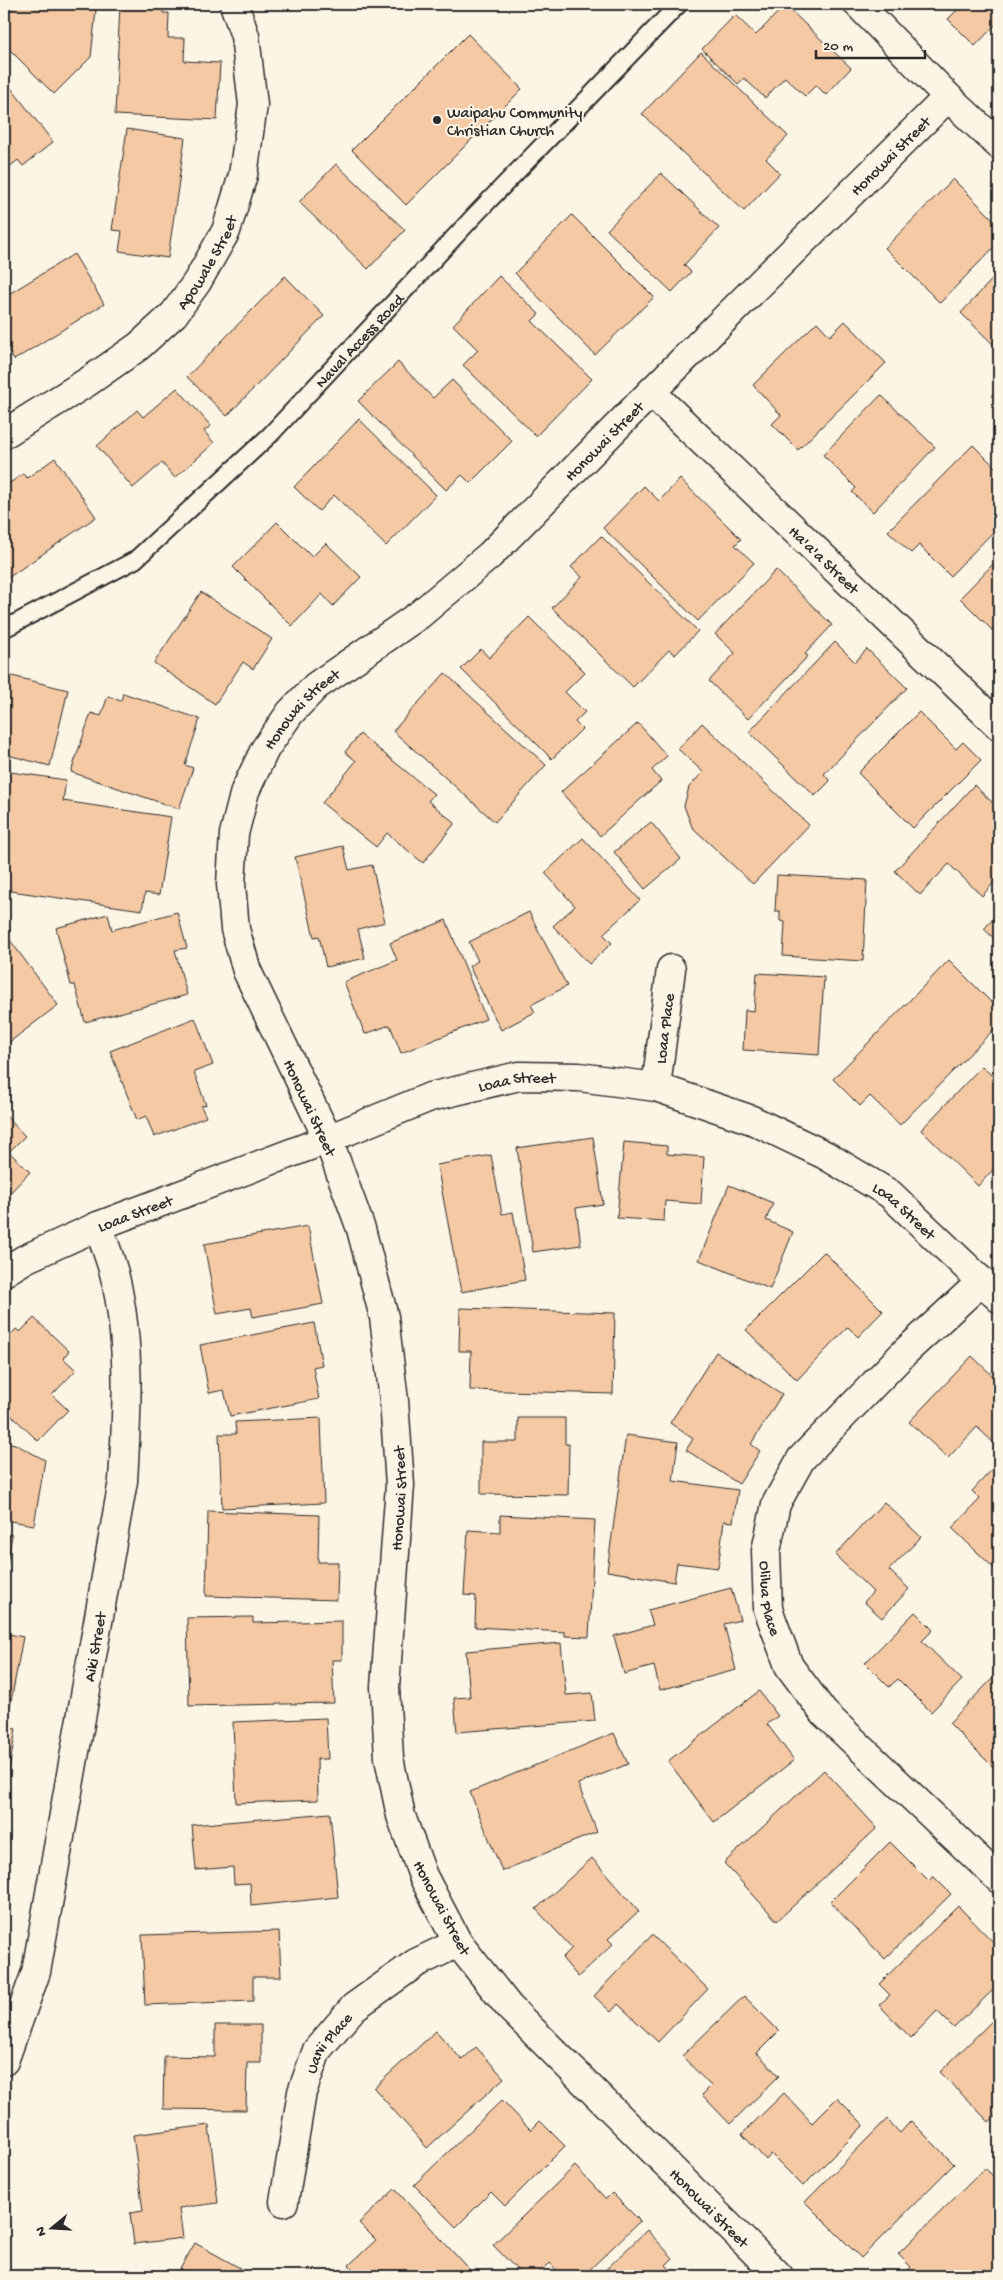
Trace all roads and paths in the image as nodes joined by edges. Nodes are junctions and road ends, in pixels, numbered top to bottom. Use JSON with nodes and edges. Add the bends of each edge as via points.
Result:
{"nodes":[{"id":1,"x":234,"y":4,"type":"edge"},
{"id":2,"x":679,"y":4,"type":"edge"},
{"id":3,"x":858,"y":4,"type":"edge"},
{"id":4,"x":948,"y":97,"type":"junction"},
{"id":5,"x":999,"y":145,"type":"edge"},
{"id":6,"x":651,"y":392,"type":"junction"},
{"id":7,"x":4,"y":434,"type":"edge"},
{"id":8,"x":4,"y":629,"type":"edge"},
{"id":9,"x":999,"y":726,"type":"edge"},
{"id":10,"x":671,"y":969,"type":"dead end"},
{"id":11,"x":656,"y":1087,"type":"junction"},
{"id":12,"x":328,"y":1139,"type":"junction"},
{"id":13,"x":98,"y":1226,"type":"junction"},
{"id":14,"x":4,"y":1272,"type":"edge"},
{"id":15,"x":991,"y":1290,"type":"edge"},
{"id":16,"x":999,"y":1879,"type":"edge"},
{"id":17,"x":458,"y":1942,"type":"junction"},
{"id":18,"x":4,"y":2061,"type":"edge"},
{"id":19,"x":284,"y":2202,"type":"dead end"},
{"id":20,"x":779,"y":2276,"type":"edge"}],
"edges":[{"from":1,"to":7,"type":"street","name":"Apowale Street","via":[[245,36],[253,105],[243,175],[226,231],[197,282],[174,314],[139,346]]},
{"from":2,"to":8,"type":"lane","name":"Naval Access Road","via":[[475,215],[270,436],[135,560]]},
{"from":3,"to":4,"type":"street"},
{"from":4,"to":5,"type":"street"},
{"from":4,"to":6,"type":"street","name":"Honowai Street"},
{"from":6,"to":9,"type":"street","name":"Ha'a'a Street"},
{"from":6,"to":12,"type":"street","name":"Honowai Street","via":[[490,555],[419,615],[316,686],[290,713],[265,749],[245,791],[234,834],[231,884],[235,929],[251,979]]},
{"from":10,"to":11,"type":"street","name":"Loaa Place"},
{"from":11,"to":12,"type":"street","name":"Loaa Street","via":[[579,1077],[519,1076],[430,1097]]},
{"from":11,"to":15,"type":"street","name":"Loaa Street","via":[[752,1120],[857,1174],[890,1194]]},
{"from":12,"to":13,"type":"street","name":"Loaa Street"},
{"from":12,"to":17,"type":"street","name":"Honowai Street","via":[[361,1229],[384,1317],[394,1401],[400,1485],[385,1687],[389,1758],[401,1816],[423,1876]]},
{"from":13,"to":14,"type":"street","name":"Loaa Street"},
{"from":13,"to":18,"type":"street","name":"Aiki Street","via":[[115,1278],[124,1342],[127,1405],[123,1480],[36,1972]]},
{"from":15,"to":16,"type":"street","name":"Olilua Place","via":[[905,1352],[801,1459],[776,1504],[766,1551],[768,1609],[790,1666],[824,1713]]},
{"from":17,"to":19,"type":"street","name":"Uanii Place","via":[[416,1963],[354,2007],[317,2050],[302,2092]]},
{"from":17,"to":20,"type":"street","name":"Honowai Street","via":[[510,2007]]}]}
